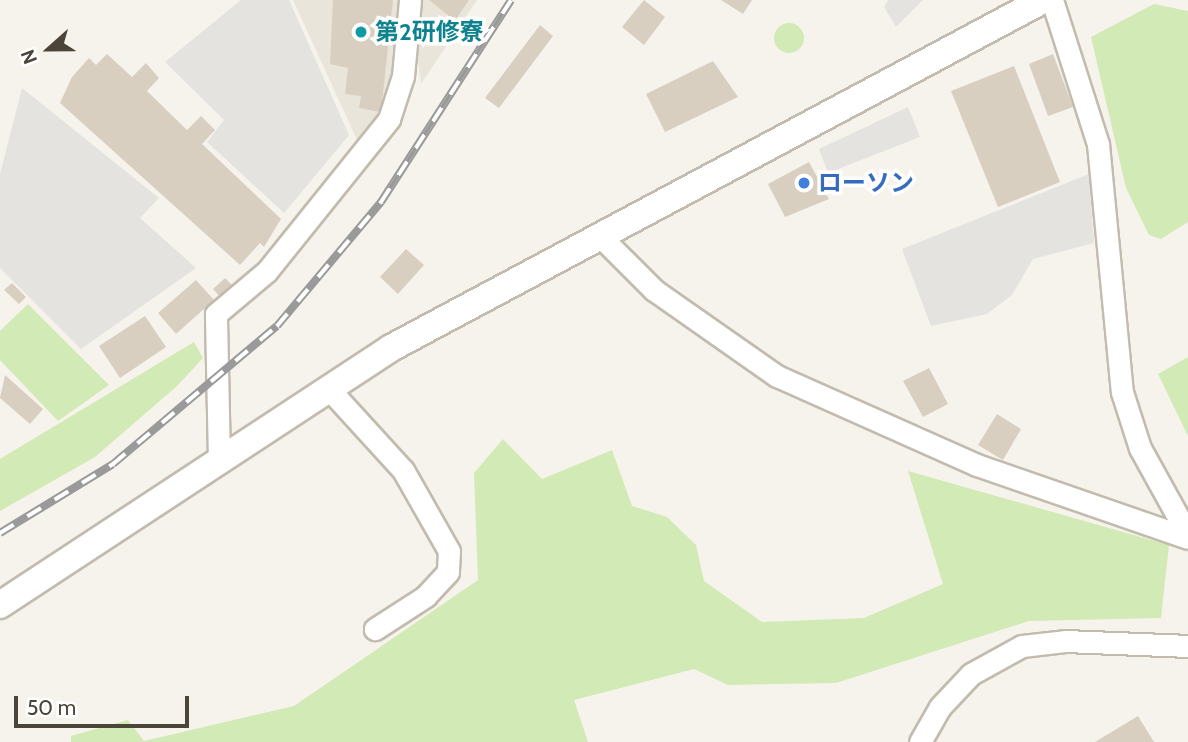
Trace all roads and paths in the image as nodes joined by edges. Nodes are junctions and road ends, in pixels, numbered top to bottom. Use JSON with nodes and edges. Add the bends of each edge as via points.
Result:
{"nodes":[{"id":1,"x":410,"y":0,"type":"edge"},
{"id":2,"x":1043,"y":0,"type":"edge"},
{"id":3,"x":1052,"y":0,"type":"edge"},
{"id":4,"x":598,"y":234,"type":"junction"},
{"id":5,"x":328,"y":388,"type":"junction"},
{"id":6,"x":219,"y":461,"type":"junction"},
{"id":7,"x":1188,"y":536,"type":"edge"},
{"id":8,"x":0,"y":605,"type":"edge"},
{"id":9,"x":375,"y":629,"type":"dead end"},
{"id":10,"x":1188,"y":646,"type":"edge"},
{"id":11,"x":920,"y":742,"type":"edge"}],
"edges":[{"from":1,"to":6,"type":"street","via":[[403,76],[389,119],[267,271],[216,314]]},
{"from":2,"to":4,"type":"street"},
{"from":3,"to":7,"type":"street","via":[[1098,144],[1122,392],[1145,459]]},
{"from":4,"to":5,"type":"street"},
{"from":4,"to":7,"type":"street","via":[[654,290],[777,376],[977,465]]},
{"from":5,"to":6,"type":"street"},
{"from":5,"to":9,"type":"street","via":[[403,470],[449,551],[448,572],[426,596]]},
{"from":6,"to":8,"type":"street"},
{"from":10,"to":11,"type":"street","via":[[1065,641],[1022,646],[971,674],[940,707]]}]}
